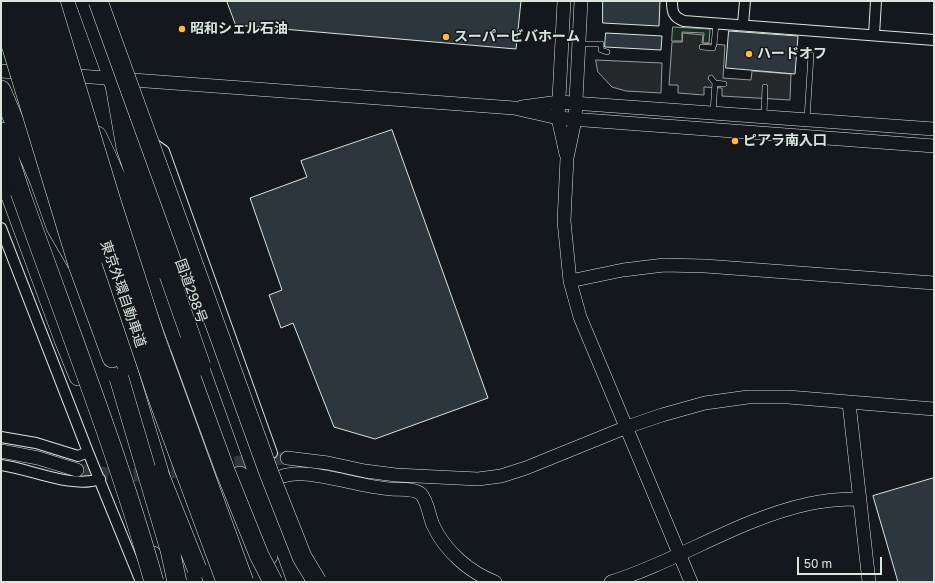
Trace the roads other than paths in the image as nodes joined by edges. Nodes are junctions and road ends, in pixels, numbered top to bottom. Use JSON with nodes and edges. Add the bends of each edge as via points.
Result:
{"nodes":[{"id":1,"x":14,"y":1,"type":"edge"},
{"id":2,"x":33,"y":1,"type":"edge"},
{"id":3,"x":50,"y":1,"type":"edge"},
{"id":4,"x":84,"y":1,"type":"edge"},
{"id":5,"x":98,"y":1,"type":"edge"},
{"id":6,"x":564,"y":1,"type":"edge"},
{"id":7,"x":581,"y":1,"type":"edge"},
{"id":8,"x":672,"y":1,"type":"edge"},
{"id":9,"x":745,"y":1,"type":"edge"},
{"id":10,"x":876,"y":1,"type":"edge"},
{"id":11,"x":1,"y":12,"type":"edge"},
{"id":12,"x":716,"y":23,"type":"junction"},
{"id":13,"x":743,"y":24,"type":"junction"},
{"id":14,"x":874,"y":35,"type":"junction"},
{"id":15,"x":934,"y":40,"type":"edge"},
{"id":16,"x":579,"y":44,"type":"junction"},
{"id":17,"x":702,"y":47,"type":"dead end"},
{"id":18,"x":607,"y":52,"type":"dead end"},
{"id":19,"x":811,"y":56,"type":"dead end"},
{"id":20,"x":1,"y":71,"type":"edge"},
{"id":21,"x":712,"y":78,"type":"dead end"},
{"id":22,"x":113,"y":82,"type":"junction"},
{"id":23,"x":714,"y":83,"type":"junction"},
{"id":24,"x":724,"y":84,"type":"dead end"},
{"id":25,"x":765,"y":87,"type":"dead end"},
{"id":26,"x":1,"y":90,"type":"edge"},
{"id":27,"x":559,"y":102,"type":"junction"},
{"id":28,"x":577,"y":102,"type":"junction"},
{"id":29,"x":82,"y":104,"type":"junction"},
{"id":30,"x":514,"y":108,"type":"junction"},
{"id":31,"x":713,"y":113,"type":"junction"},
{"id":32,"x":764,"y":117,"type":"junction"},
{"id":33,"x":558,"y":118,"type":"junction"},
{"id":34,"x":575,"y":120,"type":"junction"},
{"id":35,"x":807,"y":120,"type":"junction"},
{"id":36,"x":934,"y":129,"type":"edge"},
{"id":37,"x":134,"y":130,"type":"junction"},
{"id":38,"x":1,"y":132,"type":"edge"},
{"id":39,"x":934,"y":146,"type":"edge"},
{"id":40,"x":567,"y":158,"type":"junction"},
{"id":41,"x":1,"y":172,"type":"edge"},
{"id":42,"x":1,"y":228,"type":"edge"},
{"id":43,"x":11,"y":257,"type":"junction"},
{"id":44,"x":1,"y":259,"type":"edge"},
{"id":45,"x":86,"y":261,"type":"junction"},
{"id":46,"x":570,"y":281,"type":"junction"},
{"id":47,"x":934,"y":283,"type":"edge"},
{"id":48,"x":120,"y":378,"type":"junction"},
{"id":49,"x":849,"y":403,"type":"junction"},
{"id":50,"x":934,"y":409,"type":"edge"},
{"id":51,"x":627,"y":427,"type":"junction"},
{"id":52,"x":1,"y":437,"type":"edge"},
{"id":53,"x":1,"y":451,"type":"edge"},
{"id":54,"x":88,"y":452,"type":"junction"},
{"id":55,"x":287,"y":458,"type":"tunnel mouth"},
{"id":56,"x":1,"y":465,"type":"edge"},
{"id":57,"x":77,"y":470,"type":"tunnel mouth"},
{"id":58,"x":280,"y":477,"type":"junction"},
{"id":59,"x":100,"y":479,"type":"junction"},
{"id":60,"x":859,"y":498,"type":"junction"},
{"id":61,"x":679,"y":555,"type":"junction"},
{"id":62,"x":141,"y":582,"type":"edge"},
{"id":63,"x":154,"y":582,"type":"edge"},
{"id":64,"x":165,"y":582,"type":"edge"},
{"id":65,"x":177,"y":582,"type":"edge"},
{"id":66,"x":193,"y":582,"type":"edge"},
{"id":67,"x":202,"y":582,"type":"edge"},
{"id":68,"x":226,"y":582,"type":"edge"},
{"id":69,"x":244,"y":582,"type":"edge"},
{"id":70,"x":273,"y":582,"type":"edge"},
{"id":71,"x":280,"y":582,"type":"edge"},
{"id":72,"x":296,"y":582,"type":"edge"},
{"id":73,"x":318,"y":582,"type":"edge"},
{"id":74,"x":495,"y":582,"type":"edge"},
{"id":75,"x":611,"y":582,"type":"edge"},
{"id":76,"x":690,"y":582,"type":"edge"},
{"id":77,"x":869,"y":582,"type":"edge"}],
"edges":[{"from":1,"to":45,"type":"highway","bridge":true},
{"from":2,"to":68,"type":"highway","name":"東京外環自動車道","bridge":true,"via":[[105,242],[160,404]]},
{"from":3,"to":29,"type":"highway","name":"東京外環自動車道","bridge":true},
{"from":4,"to":22,"type":"highway","name":"国道298号"},
{"from":5,"to":73,"type":"highway","bridge":true,"via":[[269,474],[302,557]]},
{"from":6,"to":27,"type":"street"},
{"from":7,"to":16,"type":"street"},
{"from":8,"to":12,"type":"street","via":[[676,18]]},
{"from":9,"to":13,"type":"street"},
{"from":10,"to":14,"type":"street"},
{"from":11,"to":45,"type":"highway","bridge":true},
{"from":12,"to":13,"type":"street"},
{"from":12,"to":17,"type":"lane","via":[[713,47]]},
{"from":13,"to":14,"type":"street"},
{"from":14,"to":15,"type":"street"},
{"from":16,"to":18,"type":"lane","via":[[601,44],[601,50]]},
{"from":16,"to":28,"type":"street"},
{"from":19,"to":35,"type":"lane"},
{"from":20,"to":22,"type":"street"},
{"from":21,"to":23,"type":"lane"},
{"from":22,"to":30,"type":"street"},
{"from":22,"to":37,"type":"highway","name":"国道298号"},
{"from":22,"to":71,"type":"highway","bridge":true,"via":[[126,148],[267,554]]},
{"from":23,"to":24,"type":"lane"},
{"from":23,"to":31,"type":"lane"},
{"from":25,"to":32,"type":"lane"},
{"from":26,"to":45,"type":"highway","bridge":true,"via":[[56,227]]},
{"from":27,"to":28,"type":"street"},
{"from":27,"to":30,"type":"street"},
{"from":27,"to":33,"type":"street"},
{"from":28,"to":31,"type":"street"},
{"from":28,"to":34,"type":"street"},
{"from":29,"to":69,"type":"highway","name":"東京外環自動車道","bridge":true,"via":[[155,337]]},
{"from":29,"to":70,"type":"highway","bridge":true,"via":[[142,241],[226,473],[259,555]]},
{"from":30,"to":33,"type":"street"},
{"from":31,"to":32,"type":"street"},
{"from":32,"to":35,"type":"street"},
{"from":33,"to":34,"type":"street"},
{"from":33,"to":40,"type":"street"},
{"from":34,"to":39,"type":"street"},
{"from":34,"to":40,"type":"street"},
{"from":35,"to":36,"type":"street"},
{"from":37,"to":58,"type":"street","via":[[164,151]]},
{"from":37,"to":72,"type":"highway","name":"国道298号"},
{"from":38,"to":63,"type":"highway","bridge":true,"via":[[116,459]]},
{"from":40,"to":46,"type":"street","via":[[564,221]]},
{"from":41,"to":64,"type":"highway","via":[[63,340]]},
{"from":42,"to":43,"type":"street"},
{"from":43,"to":44,"type":"street"},
{"from":43,"to":54,"type":"street"},
{"from":45,"to":48,"type":"highway"},
{"from":45,"to":66,"type":"highway"},
{"from":46,"to":47,"type":"street","via":[[664,265],[713,266]]},
{"from":46,"to":51,"type":"street","via":[[580,316]]},
{"from":48,"to":65,"type":"highway","bridge":true},
{"from":48,"to":67,"type":"highway","bridge":true},
{"from":49,"to":50,"type":"street"},
{"from":49,"to":51,"type":"street","via":[[788,397],[748,397],[705,403]]},
{"from":49,"to":60,"type":"street"},
{"from":51,"to":55,"type":"street","via":[[501,476],[478,478],[396,475]]},
{"from":51,"to":61,"type":"street"},
{"from":52,"to":54,"type":"street","via":[[36,443],[78,456]]},
{"from":53,"to":57,"type":"street","via":[[38,458]]},
{"from":54,"to":59,"type":"street"},
{"from":56,"to":59,"type":"street","via":[[67,480],[89,483]]},
{"from":58,"to":73,"type":"street","via":[[304,550]]},
{"from":58,"to":74,"type":"street","via":[[305,474],[364,486],[420,493],[434,526],[454,556],[472,570]]},
{"from":59,"to":62,"type":"street"},
{"from":60,"to":61,"type":"street","via":[[831,500],[763,518]]},
{"from":60,"to":77,"type":"street"},
{"from":61,"to":75,"type":"street"},
{"from":61,"to":76,"type":"street"}]}
